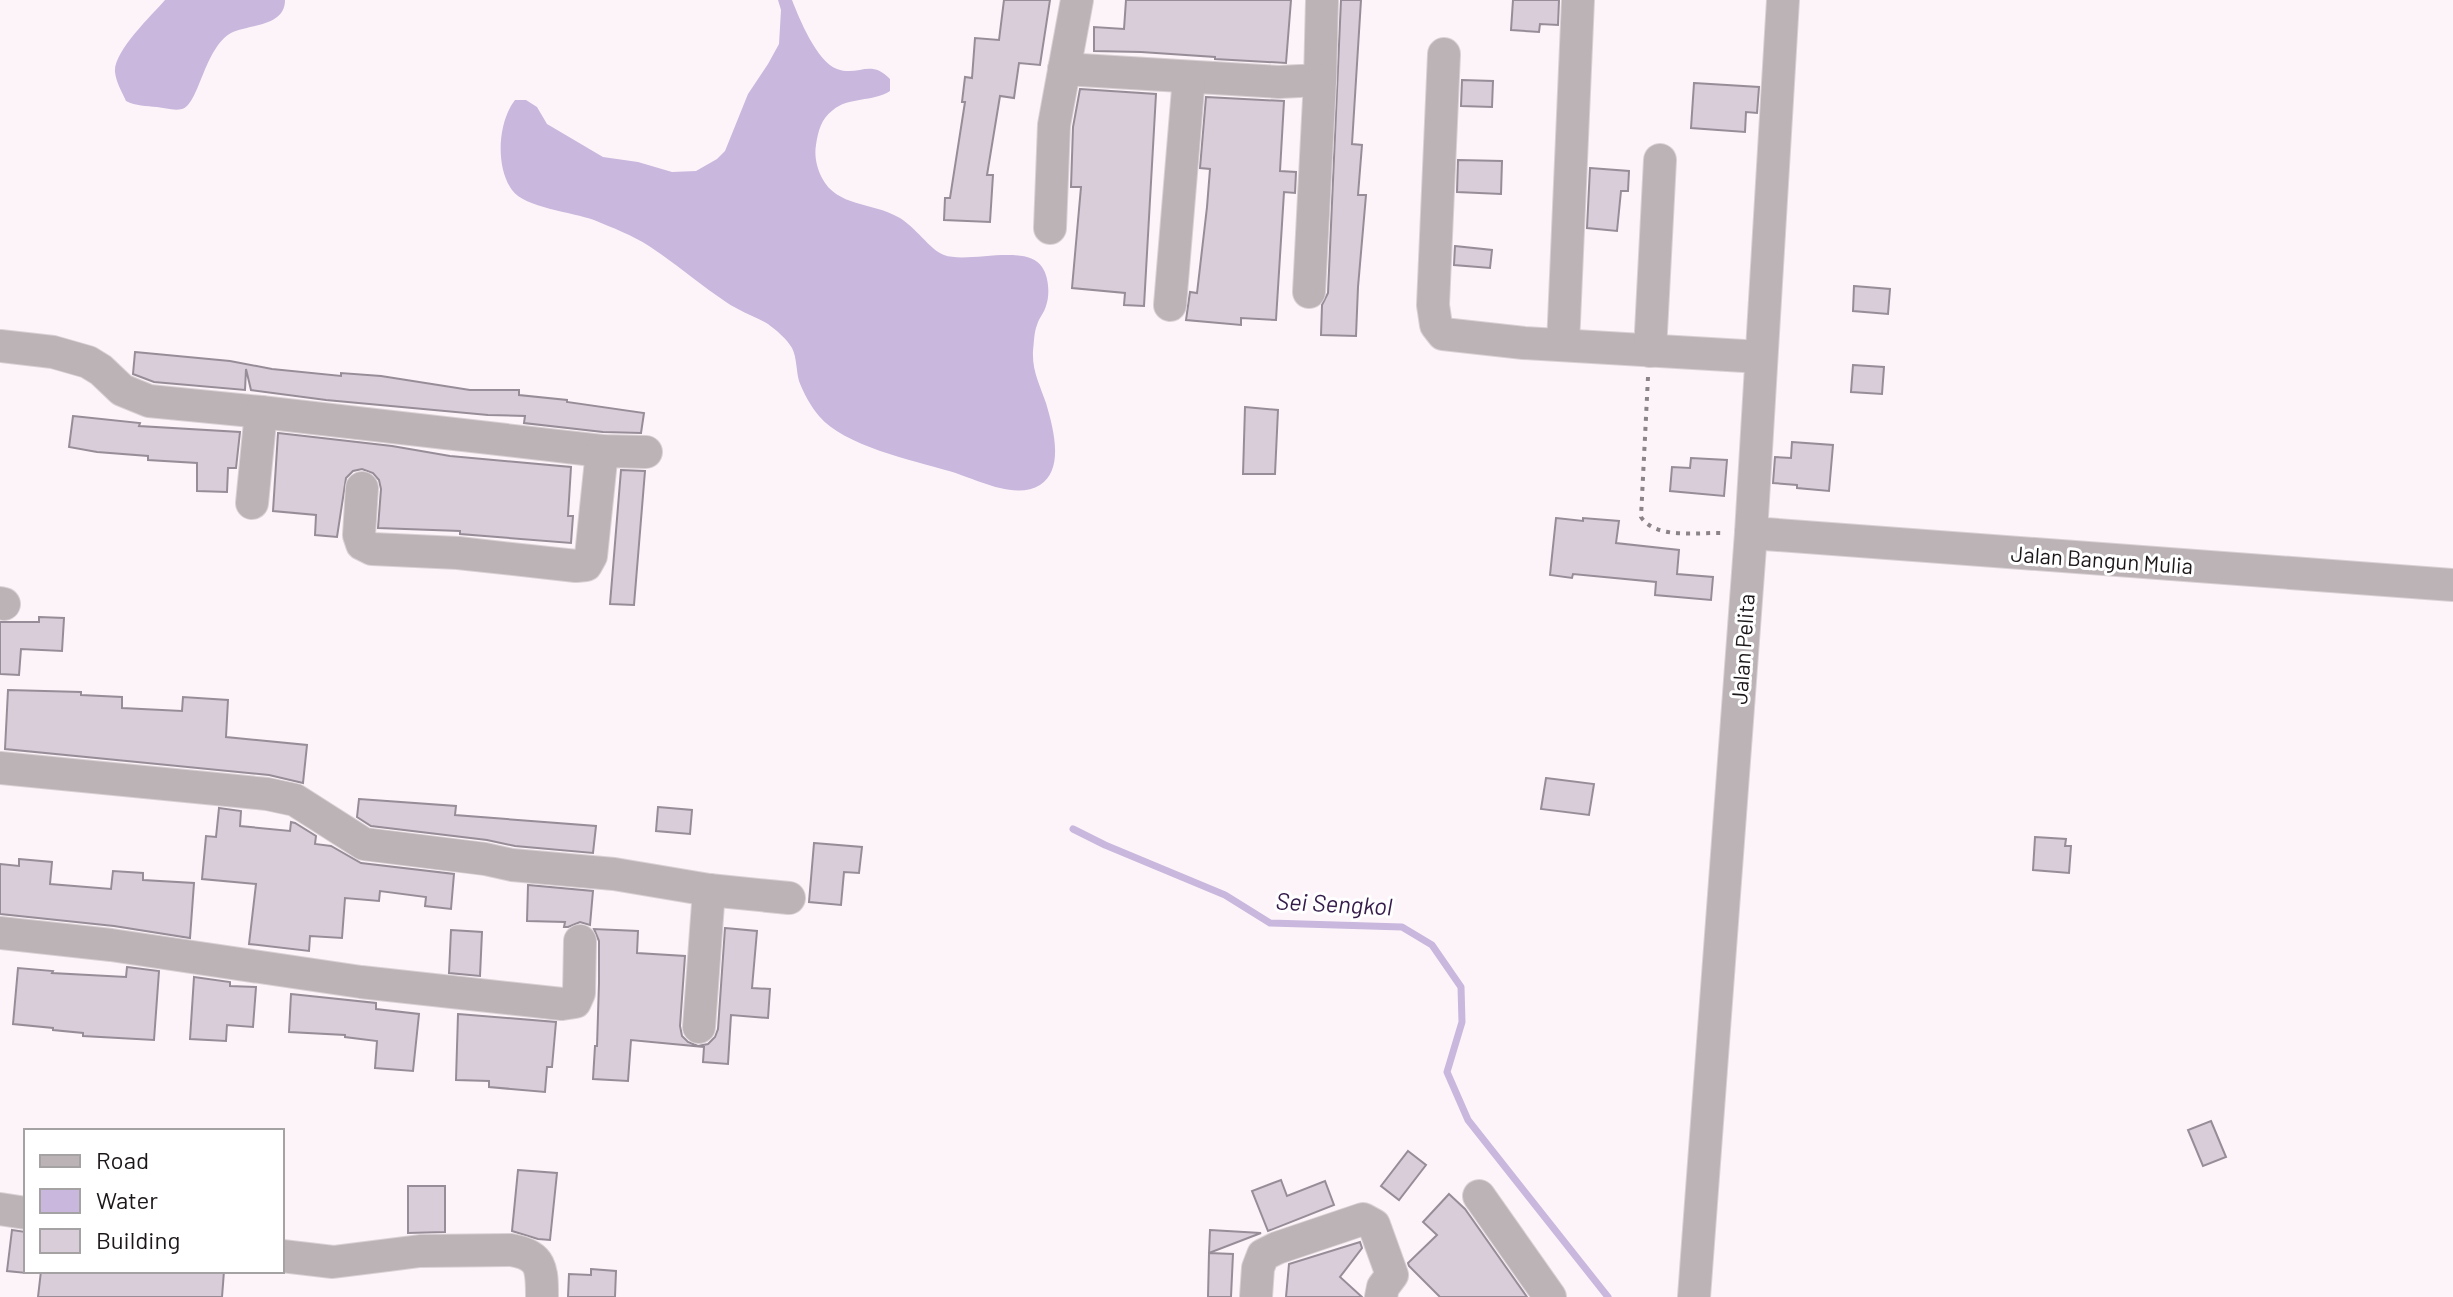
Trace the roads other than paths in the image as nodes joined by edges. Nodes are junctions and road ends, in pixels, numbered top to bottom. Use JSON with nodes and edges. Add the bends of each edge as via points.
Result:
{"nodes":[{"id":1,"x":1077,"y":0,"type":"edge"},
{"id":2,"x":1322,"y":0,"type":"edge"},
{"id":3,"x":1578,"y":0,"type":"edge"},
{"id":4,"x":1783,"y":0,"type":"edge"},
{"id":5,"x":1444,"y":54,"type":"dead end"},
{"id":6,"x":1064,"y":69,"type":"junction"},
{"id":7,"x":1189,"y":77,"type":"junction"},
{"id":8,"x":1320,"y":80,"type":"junction"},
{"id":9,"x":1660,"y":160,"type":"dead end"},
{"id":10,"x":1050,"y":228,"type":"dead end"},
{"id":11,"x":1309,"y":292,"type":"dead end"},
{"id":12,"x":1170,"y":305,"type":"dead end"},
{"id":13,"x":1563,"y":345,"type":"junction"},
{"id":14,"x":0,"y":346,"type":"edge"},
{"id":15,"x":1650,"y":351,"type":"junction"},
{"id":16,"x":1761,"y":357,"type":"junction"},
{"id":17,"x":261,"y":412,"type":"junction"},
{"id":18,"x":602,"y":451,"type":"junction"},
{"id":19,"x":646,"y":452,"type":"dead end"},
{"id":20,"x":362,"y":488,"type":"dead end"},
{"id":21,"x":252,"y":503,"type":"dead end"},
{"id":22,"x":1751,"y":533,"type":"junction"},
{"id":23,"x":2453,"y":585,"type":"edge"},
{"id":24,"x":0,"y":768,"type":"edge"},
{"id":25,"x":709,"y":890,"type":"junction"},
{"id":26,"x":789,"y":898,"type":"dead end"},
{"id":27,"x":0,"y":933,"type":"edge"},
{"id":28,"x":580,"y":941,"type":"dead end"},
{"id":29,"x":699,"y":1027,"type":"dead end"},
{"id":30,"x":1479,"y":1196,"type":"dead end"},
{"id":31,"x":0,"y":1209,"type":"edge"},
{"id":32,"x":24,"y":1213,"type":"edge"},
{"id":33,"x":284,"y":1256,"type":"edge"},
{"id":34,"x":1393,"y":1290,"type":"edge"},
{"id":35,"x":542,"y":1297,"type":"edge"},
{"id":36,"x":1256,"y":1297,"type":"edge"},
{"id":37,"x":1550,"y":1297,"type":"edge"},
{"id":38,"x":1694,"y":1297,"type":"edge"}],
"edges":[{"from":1,"to":6,"type":"street"},
{"from":2,"to":8,"type":"street"},
{"from":3,"to":13,"type":"street"},
{"from":4,"to":16,"type":"street","name":"Jalan Pelita"},
{"from":5,"to":13,"type":"street","via":[[1436,325],[1443,334]]},
{"from":6,"to":7,"type":"street"},
{"from":6,"to":10,"type":"street","via":[[1054,125]]},
{"from":7,"to":8,"type":"street"},
{"from":7,"to":12,"type":"street"},
{"from":8,"to":11,"type":"street"},
{"from":9,"to":15,"type":"street"},
{"from":13,"to":15,"type":"street"},
{"from":14,"to":17,"type":"street","via":[[88,362],[122,390],[149,401]]},
{"from":15,"to":16,"type":"street"},
{"from":16,"to":22,"type":"street","name":"Jalan Pelita"},
{"from":17,"to":18,"type":"street"},
{"from":17,"to":21,"type":"street"},
{"from":18,"to":19,"type":"street"},
{"from":18,"to":20,"type":"street","via":[[586,565],[372,549],[359,535]]},
{"from":22,"to":23,"type":"street","name":"Jalan Bangun Mulia"},
{"from":22,"to":38,"type":"street","name":"Jalan Pelita"},
{"from":24,"to":25,"type":"street","via":[[267,794],[295,800],[364,844]]},
{"from":25,"to":26,"type":"street"},
{"from":25,"to":29,"type":"street"},
{"from":27,"to":28,"type":"street","via":[[562,1004],[575,1002],[579,993]]},
{"from":30,"to":37,"type":"street"},
{"from":31,"to":32,"type":"street"},
{"from":33,"to":35,"type":"street","via":[[333,1262],[420,1251],[525,1252],[541,1272]]},
{"from":34,"to":36,"type":"street","via":[[1374,1225],[1363,1219],[1263,1255]]}]}
